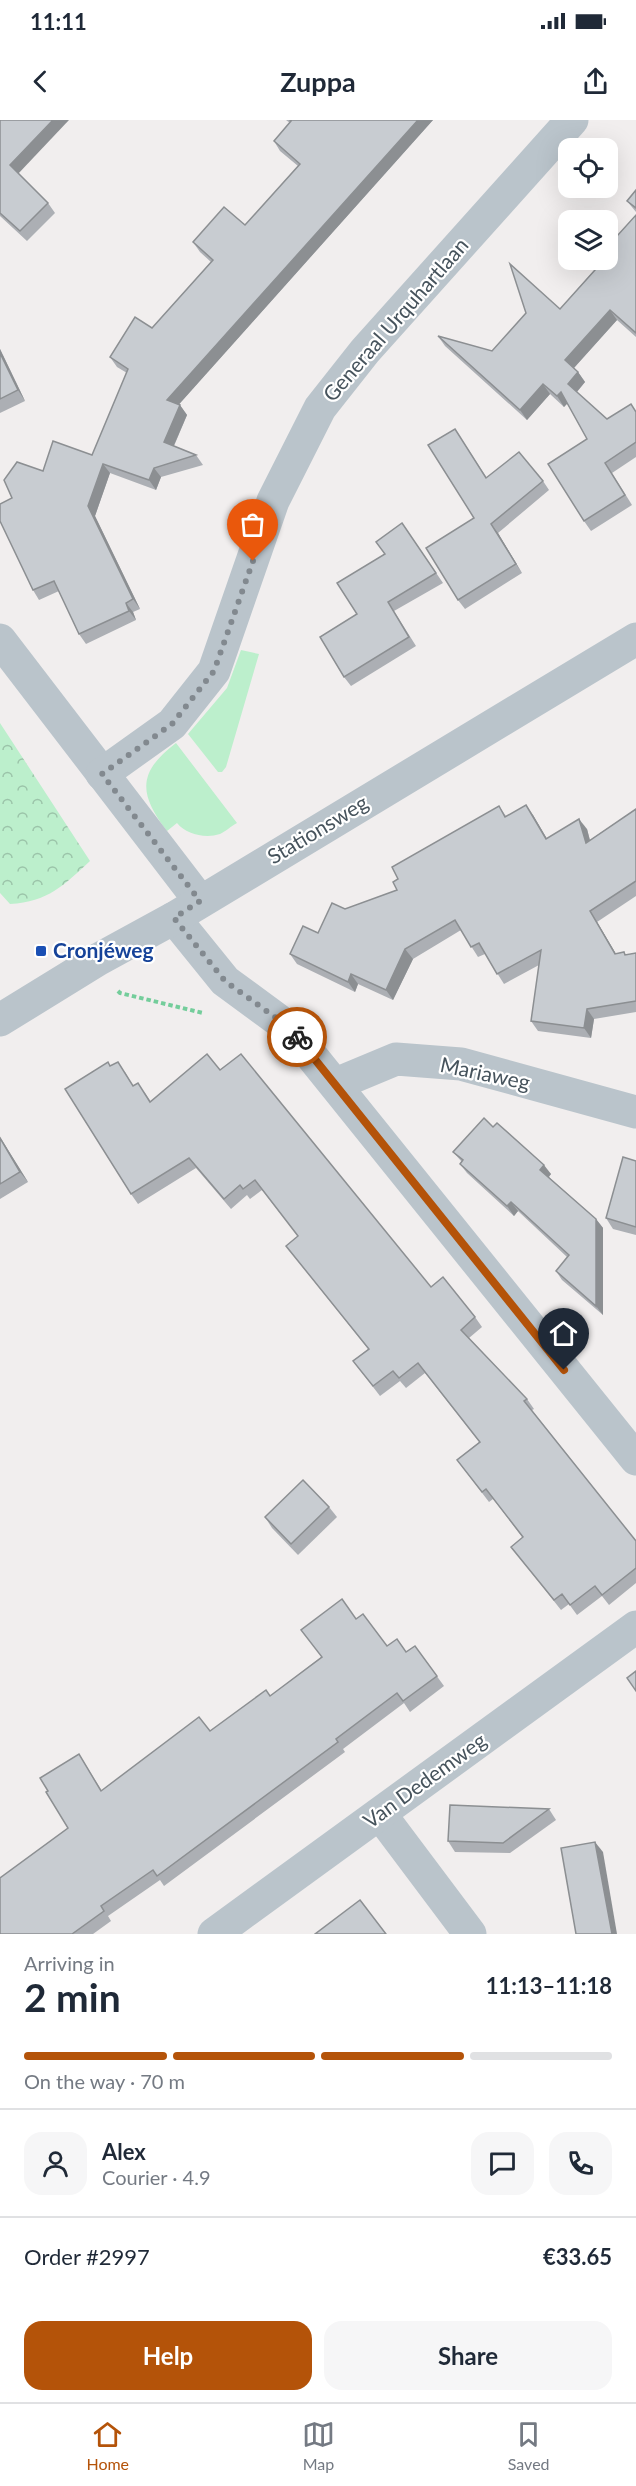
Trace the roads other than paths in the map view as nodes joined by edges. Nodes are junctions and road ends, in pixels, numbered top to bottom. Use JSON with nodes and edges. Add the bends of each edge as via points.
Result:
{"nodes":[{"id":1,"x":572,"y":120,"type":"edge"},
{"id":2,"x":636,"y":639,"type":"edge"},
{"id":3,"x":0,"y":640,"type":"edge"},
{"id":4,"x":102,"y":774,"type":"junction"},
{"id":5,"x":187,"y":909,"type":"junction"},
{"id":6,"x":0,"y":1020,"type":"edge"},
{"id":7,"x":336,"y":1083,"type":"junction"},
{"id":8,"x":636,"y":1112,"type":"edge"},
{"id":9,"x":636,"y":1459,"type":"edge"},
{"id":10,"x":636,"y":1627,"type":"edge"},
{"id":11,"x":380,"y":1814,"type":"junction"},
{"id":12,"x":214,"y":1934,"type":"edge"},
{"id":13,"x":470,"y":1934,"type":"edge"}],
"edges":[{"from":1,"to":4,"type":"street","name":"Generaal Urquhartlaan","via":[[365,351],[320,408],[273,501],[214,671],[172,724]]},
{"from":2,"to":5,"type":"street","name":"Stationsweg"},
{"from":3,"to":4,"type":"street"},
{"from":4,"to":5,"type":"street"},
{"from":5,"to":6,"type":"street","name":"Stationsweg"},
{"from":5,"to":7,"type":"street","via":[[225,981],[290,1028]]},
{"from":7,"to":8,"type":"street","name":"Mariaweg","via":[[396,1059],[461,1064]]},
{"from":7,"to":9,"type":"street"},
{"from":10,"to":11,"type":"street","name":"Van Dedemweg"},
{"from":11,"to":12,"type":"street","name":"Van Dedemweg"},
{"from":11,"to":13,"type":"street"}]}
